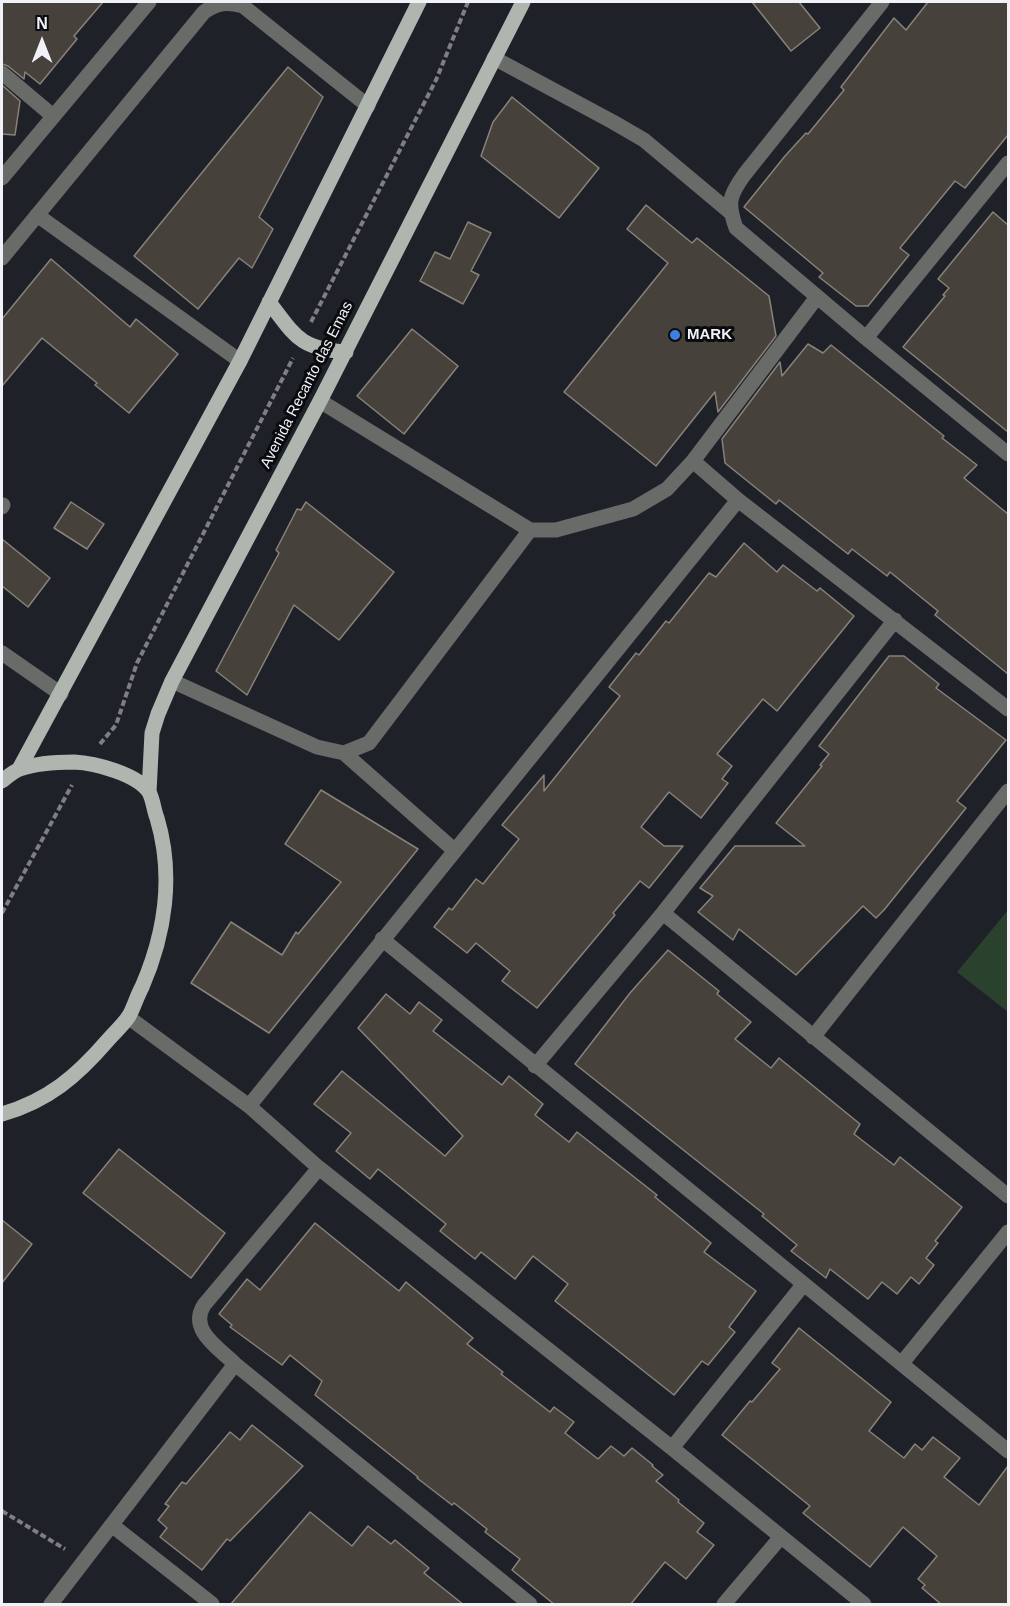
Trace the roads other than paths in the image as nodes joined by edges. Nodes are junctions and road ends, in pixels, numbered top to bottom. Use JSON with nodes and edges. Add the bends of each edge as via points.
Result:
{"nodes":[{"id":1,"x":148,"y":2,"type":"edge"},
{"id":2,"x":419,"y":2,"type":"edge"},
{"id":3,"x":523,"y":2,"type":"edge"},
{"id":4,"x":882,"y":2,"type":"edge"},
{"id":5,"x":494,"y":58,"type":"junction"},
{"id":6,"x":2,"y":73,"type":"edge"},
{"id":7,"x":368,"y":106,"type":"junction"},
{"id":8,"x":54,"y":116,"type":"junction"},
{"id":9,"x":1008,"y":164,"type":"edge"},
{"id":10,"x":2,"y":178,"type":"edge"},
{"id":11,"x":730,"y":212,"type":"junction"},
{"id":12,"x":37,"y":215,"type":"junction"},
{"id":13,"x":2,"y":258,"type":"edge"},
{"id":14,"x":818,"y":297,"type":"junction"},
{"id":15,"x":269,"y":303,"type":"junction"},
{"id":16,"x":866,"y":338,"type":"junction"},
{"id":17,"x":346,"y":352,"type":"junction"},
{"id":18,"x":240,"y":361,"type":"junction"},
{"id":19,"x":320,"y":401,"type":"junction"},
{"id":20,"x":1008,"y":454,"type":"edge"},
{"id":21,"x":693,"y":461,"type":"junction"},
{"id":22,"x":738,"y":500,"type":"junction"},
{"id":23,"x":530,"y":530,"type":"junction"},
{"id":24,"x":895,"y":620,"type":"junction"},
{"id":25,"x":2,"y":653,"type":"edge"},
{"id":26,"x":172,"y":681,"type":"junction"},
{"id":27,"x":60,"y":694,"type":"junction"},
{"id":28,"x":1008,"y":709,"type":"edge"},
{"id":29,"x":344,"y":753,"type":"junction"},
{"id":30,"x":19,"y":769,"type":"junction"},
{"id":31,"x":2,"y":781,"type":"edge"},
{"id":32,"x":1008,"y":791,"type":"edge"},
{"id":33,"x":148,"y":792,"type":"junction"},
{"id":34,"x":454,"y":850,"type":"junction"},
{"id":35,"x":663,"y":913,"type":"junction"},
{"id":36,"x":382,"y":939,"type":"junction"},
{"id":37,"x":128,"y":1017,"type":"junction"},
{"id":38,"x":813,"y":1037,"type":"junction"},
{"id":39,"x":535,"y":1066,"type":"junction"},
{"id":40,"x":249,"y":1106,"type":"junction"},
{"id":41,"x":2,"y":1114,"type":"edge"},
{"id":42,"x":319,"y":1167,"type":"junction"},
{"id":43,"x":1008,"y":1196,"type":"edge"},
{"id":44,"x":1008,"y":1232,"type":"edge"},
{"id":45,"x":803,"y":1285,"type":"junction"},
{"id":46,"x":902,"y":1363,"type":"junction"},
{"id":47,"x":235,"y":1364,"type":"junction"},
{"id":48,"x":672,"y":1448,"type":"junction"},
{"id":49,"x":1008,"y":1451,"type":"edge"},
{"id":50,"x":113,"y":1526,"type":"junction"},
{"id":51,"x":780,"y":1538,"type":"junction"},
{"id":52,"x":51,"y":1605,"type":"edge"},
{"id":53,"x":212,"y":1605,"type":"edge"},
{"id":54,"x":530,"y":1605,"type":"edge"},
{"id":55,"x":724,"y":1605,"type":"edge"},
{"id":56,"x":864,"y":1605,"type":"edge"}],
"edges":[{"from":1,"to":8,"type":"street"},
{"from":2,"to":7,"type":"main road"},
{"from":3,"to":5,"type":"main road","name":"Avenida Recanto das Emas"},
{"from":4,"to":11,"type":"street","via":[[744,175],[730,200]]},
{"from":5,"to":11,"type":"street","via":[[644,140]]},
{"from":5,"to":17,"type":"main road","name":"Avenida Recanto das Emas"},
{"from":6,"to":8,"type":"street"},
{"from":7,"to":12,"type":"street","via":[[243,6],[221,3],[204,12]]},
{"from":7,"to":15,"type":"main road"},
{"from":8,"to":10,"type":"street"},
{"from":9,"to":16,"type":"street"},
{"from":11,"to":14,"type":"street","via":[[736,228]]},
{"from":12,"to":13,"type":"street"},
{"from":12,"to":18,"type":"street"},
{"from":14,"to":16,"type":"street"},
{"from":14,"to":21,"type":"street"},
{"from":15,"to":17,"type":"main road","via":[[301,341]]},
{"from":15,"to":18,"type":"main road"},
{"from":16,"to":20,"type":"street"},
{"from":17,"to":19,"type":"main road","name":"Avenida Recanto das Emas"},
{"from":18,"to":27,"type":"main road"},
{"from":19,"to":23,"type":"street"},
{"from":19,"to":26,"type":"main road","name":"Avenida Recanto das Emas"},
{"from":21,"to":22,"type":"street"},
{"from":21,"to":23,"type":"street","via":[[667,489],[633,509],[556,530]]},
{"from":22,"to":24,"type":"street"},
{"from":22,"to":34,"type":"street"},
{"from":23,"to":29,"type":"street","via":[[369,743]]},
{"from":24,"to":28,"type":"street"},
{"from":24,"to":35,"type":"street"},
{"from":25,"to":27,"type":"street"},
{"from":26,"to":29,"type":"street","via":[[317,747]]},
{"from":26,"to":33,"type":"main road","name":"Avenida Recanto das Emas","via":[[152,733]]},
{"from":27,"to":30,"type":"main road"},
{"from":29,"to":34,"type":"street"},
{"from":30,"to":31,"type":"main road"},
{"from":30,"to":33,"type":"main road","via":[[58,762],[84,763],[118,771]]},
{"from":32,"to":38,"type":"street"},
{"from":33,"to":37,"type":"main road","via":[[161,832],[166,886],[153,962]]},
{"from":34,"to":36,"type":"street"},
{"from":35,"to":38,"type":"street"},
{"from":35,"to":39,"type":"street"},
{"from":36,"to":39,"type":"street"},
{"from":36,"to":40,"type":"street"},
{"from":37,"to":40,"type":"street"},
{"from":37,"to":41,"type":"main road","via":[[63,1085]]},
{"from":38,"to":43,"type":"street"},
{"from":39,"to":45,"type":"street"},
{"from":40,"to":42,"type":"street"},
{"from":42,"to":47,"type":"street","via":[[199,1313],[202,1332]]},
{"from":42,"to":48,"type":"street"},
{"from":44,"to":46,"type":"street"},
{"from":45,"to":46,"type":"street"},
{"from":45,"to":48,"type":"street"},
{"from":46,"to":49,"type":"street"},
{"from":47,"to":50,"type":"street"},
{"from":47,"to":54,"type":"street"},
{"from":48,"to":51,"type":"street"},
{"from":50,"to":52,"type":"street"},
{"from":50,"to":53,"type":"street"},
{"from":51,"to":55,"type":"street"},
{"from":51,"to":56,"type":"street"}]}
